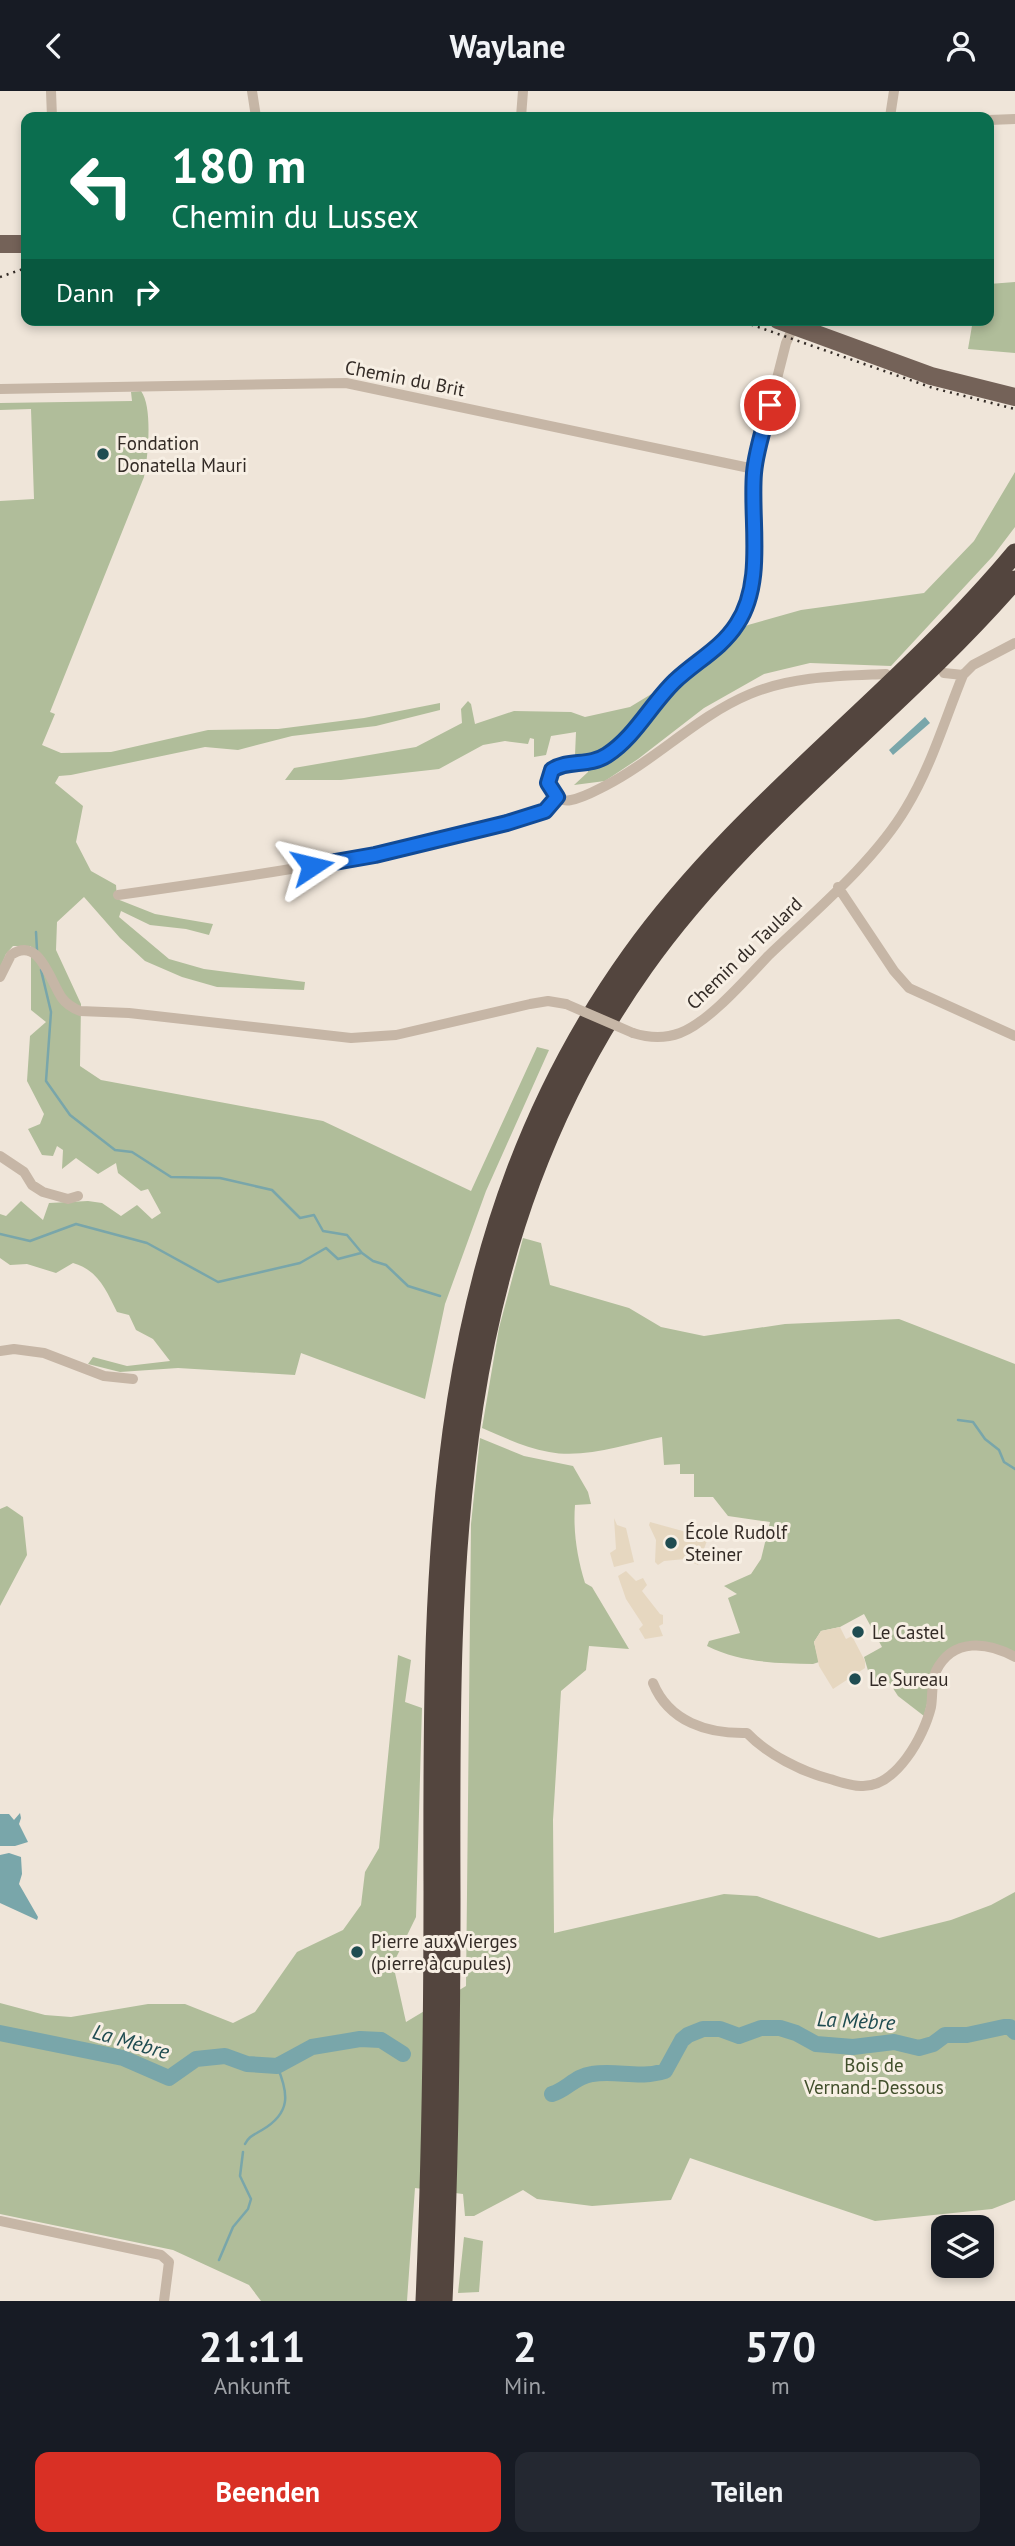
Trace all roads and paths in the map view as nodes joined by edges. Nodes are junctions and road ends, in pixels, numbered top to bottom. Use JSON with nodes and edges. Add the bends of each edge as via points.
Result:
{"nodes":[{"id":1,"x":51,"y":91,"type":"edge"},
{"id":2,"x":252,"y":91,"type":"edge"},
{"id":3,"x":523,"y":91,"type":"edge"},
{"id":4,"x":894,"y":91,"type":"edge"},
{"id":5,"x":52,"y":112,"type":"edge"},
{"id":6,"x":255,"y":112,"type":"edge"},
{"id":7,"x":521,"y":112,"type":"edge"},
{"id":8,"x":891,"y":112,"type":"edge"},
{"id":9,"x":1015,"y":119,"type":"edge"},
{"id":10,"x":994,"y":120,"type":"edge"},
{"id":11,"x":0,"y":244,"type":"edge"},
{"id":12,"x":21,"y":244,"type":"edge"},
{"id":13,"x":788,"y":326,"type":"edge"},
{"id":14,"x":799,"y":326,"type":"edge"},
{"id":15,"x":0,"y":389,"type":"edge"},
{"id":16,"x":1015,"y":397,"type":"edge"},
{"id":17,"x":754,"y":469,"type":"junction"},
{"id":18,"x":1015,"y":553,"type":"edge"},
{"id":19,"x":1015,"y":580,"type":"edge"},
{"id":20,"x":1015,"y":643,"type":"edge"},
{"id":21,"x":944,"y":673,"type":"dead end"},
{"id":22,"x":886,"y":674,"type":"dead end"},
{"id":23,"x":963,"y":675,"type":"junction"},
{"id":24,"x":557,"y":797,"type":"junction"},
{"id":25,"x":838,"y":887,"type":"junction"},
{"id":26,"x":118,"y":895,"type":"dead end"},
{"id":27,"x":0,"y":977,"type":"edge"},
{"id":28,"x":1015,"y":1036,"type":"edge"},
{"id":29,"x":0,"y":1156,"type":"edge"},
{"id":30,"x":78,"y":1196,"type":"dead end"},
{"id":31,"x":505,"y":1227,"type":"junction"},
{"id":32,"x":0,"y":1351,"type":"edge"},
{"id":33,"x":133,"y":1379,"type":"dead end"},
{"id":34,"x":1015,"y":1657,"type":"edge"},
{"id":35,"x":653,"y":1683,"type":"dead end"},
{"id":36,"x":438,"y":2201,"type":"junction"},
{"id":37,"x":0,"y":2221,"type":"edge"},
{"id":38,"x":164,"y":2301,"type":"edge"},
{"id":39,"x":425,"y":2301,"type":"edge"},
{"id":40,"x":443,"y":2301,"type":"edge"}],
"edges":[{"from":1,"to":5,"type":"street"},
{"from":2,"to":6,"type":"street"},
{"from":3,"to":7,"type":"street"},
{"from":4,"to":8,"type":"street"},
{"from":9,"to":10,"type":"street"},
{"from":11,"to":12,"type":"main road"},
{"from":13,"to":17,"type":"street"},
{"from":14,"to":16,"type":"main road","via":[[924,374]]},
{"from":15,"to":17,"type":"street","name":"Chemin du Brit","via":[[346,383]]},
{"from":17,"to":24,"type":"street","via":[[753,579],[747,607],[738,622],[718,647],[675,681],[617,748],[593,763],[552,770],[550,788]]},
{"from":18,"to":31,"type":"highway","via":[[947,629],[737,830],[660,916],[615,978],[563,1064],[528,1137]]},
{"from":19,"to":31,"type":"highway","via":[[950,650],[740,851],[666,937],[579,1072]]},
{"from":20,"to":23,"type":"street"},
{"from":21,"to":23,"type":"street"},
{"from":22,"to":24,"type":"street","via":[[796,680],[750,694],[612,782],[573,800]]},
{"from":23,"to":25,"type":"street","name":"Chemin du Taulard","via":[[906,808],[882,842]]},
{"from":24,"to":26,"type":"street","via":[[545,811],[526,818],[375,855]]},
{"from":25,"to":27,"type":"street","name":"Chemin du Taulard","bridge":true,"via":[[723,1002],[692,1027],[666,1037],[633,1033],[566,1004],[548,1002],[396,1035],[351,1038],[80,1011],[62,998],[34,953],[25,950],[11,954]]},
{"from":25,"to":28,"type":"street","via":[[909,988]]},
{"from":29,"to":30,"type":"street","via":[[43,1192],[68,1199]]},
{"from":31,"to":36,"type":"highway","via":[[440,1536],[434,1642],[442,1991]]},
{"from":32,"to":33,"type":"street","via":[[44,1353],[104,1376]]},
{"from":34,"to":35,"type":"street","via":[[978,1643],[947,1657],[937,1670],[928,1718],[899,1769],[889,1778],[863,1787],[814,1775],[747,1733],[722,1733],[688,1721],[670,1709]]},
{"from":36,"to":39,"type":"highway"},
{"from":36,"to":40,"type":"highway"},
{"from":37,"to":38,"type":"street","via":[[161,2255],[169,2262]]}]}
